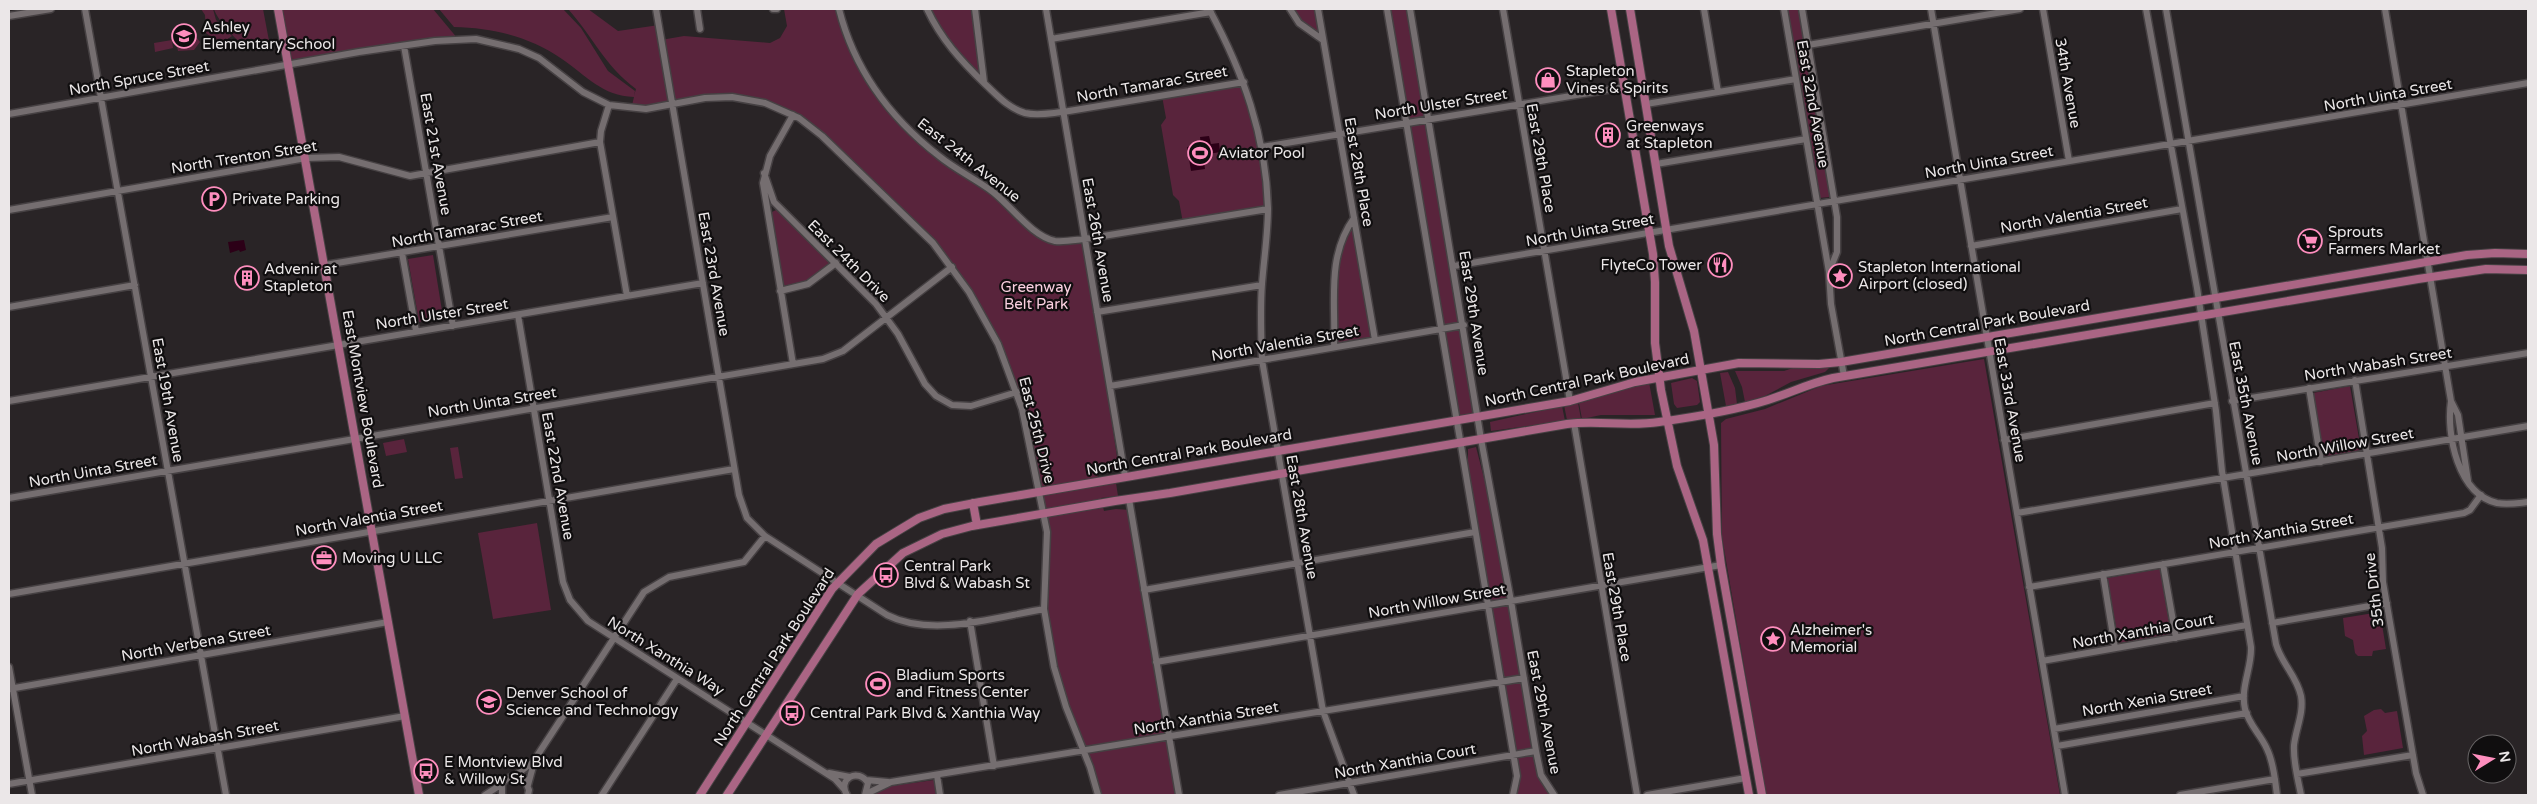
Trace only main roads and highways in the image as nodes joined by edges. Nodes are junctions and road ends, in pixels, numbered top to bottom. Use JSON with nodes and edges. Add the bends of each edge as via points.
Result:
{"nodes":[{"id":1,"x":278,"y":9,"type":"edge"},
{"id":2,"x":283,"y":9,"type":"edge"},
{"id":3,"x":1612,"y":9,"type":"edge"},
{"id":4,"x":1630,"y":9,"type":"edge"},
{"id":5,"x":281,"y":25,"type":"junction"},
{"id":6,"x":2528,"y":254,"type":"edge"},
{"id":7,"x":2528,"y":270,"type":"edge"},
{"id":8,"x":1701,"y":370,"type":"junction"},
{"id":9,"x":1659,"y":377,"type":"junction"},
{"id":10,"x":1708,"y":414,"type":"junction"},
{"id":11,"x":1667,"y":421,"type":"junction"},
{"id":12,"x":973,"y":503,"type":"junction"},
{"id":13,"x":977,"y":525,"type":"junction"},
{"id":14,"x":419,"y":795,"type":"edge"},
{"id":15,"x":700,"y":795,"type":"edge"},
{"id":16,"x":727,"y":795,"type":"edge"},
{"id":17,"x":1749,"y":795,"type":"edge"},
{"id":18,"x":1762,"y":795,"type":"edge"}],
"edges":[{"from":1,"to":5,"type":"main road","name":"East Montview Boulevard"},
{"from":2,"to":5,"type":"main road"},
{"from":3,"to":9,"type":"main road","via":[[1655,273],[1654,343]]},
{"from":4,"to":8,"type":"main road","via":[[1666,230],[1694,331]]},
{"from":5,"to":14,"type":"main road","name":"East Montview Boulevard"},
{"from":6,"to":8,"type":"main road","name":"North Central Park Boulevard","via":[[2481,254],[2428,262],[1841,362],[1761,362]]},
{"from":7,"to":10,"type":"main road","name":"North Central Park Boulevard","via":[[2486,269],[2431,277],[1844,376],[1811,383],[1759,403]]},
{"from":8,"to":9,"type":"main road","name":"North Central Park Boulevard"},
{"from":8,"to":10,"type":"main road"},
{"from":9,"to":11,"type":"main road"},
{"from":9,"to":12,"type":"main road","name":"North Central Park Boulevard","via":[[1570,401]]},
{"from":10,"to":11,"type":"main road","name":"North Central Park Boulevard"},
{"from":10,"to":18,"type":"main road","via":[[1714,445],[1717,534]]},
{"from":11,"to":13,"type":"main road","name":"North Central Park Boulevard","via":[[1574,423]]},
{"from":11,"to":17,"type":"main road","via":[[1677,466],[1700,528],[1709,567]]},
{"from":12,"to":13,"type":"main road"},
{"from":12,"to":15,"type":"main road","name":"North Central Park Boulevard","via":[[936,512],[901,527],[870,549],[837,583]]},
{"from":13,"to":16,"type":"main road","name":"North Central Park Boulevard","via":[[942,534],[903,553],[858,594]]}]}
